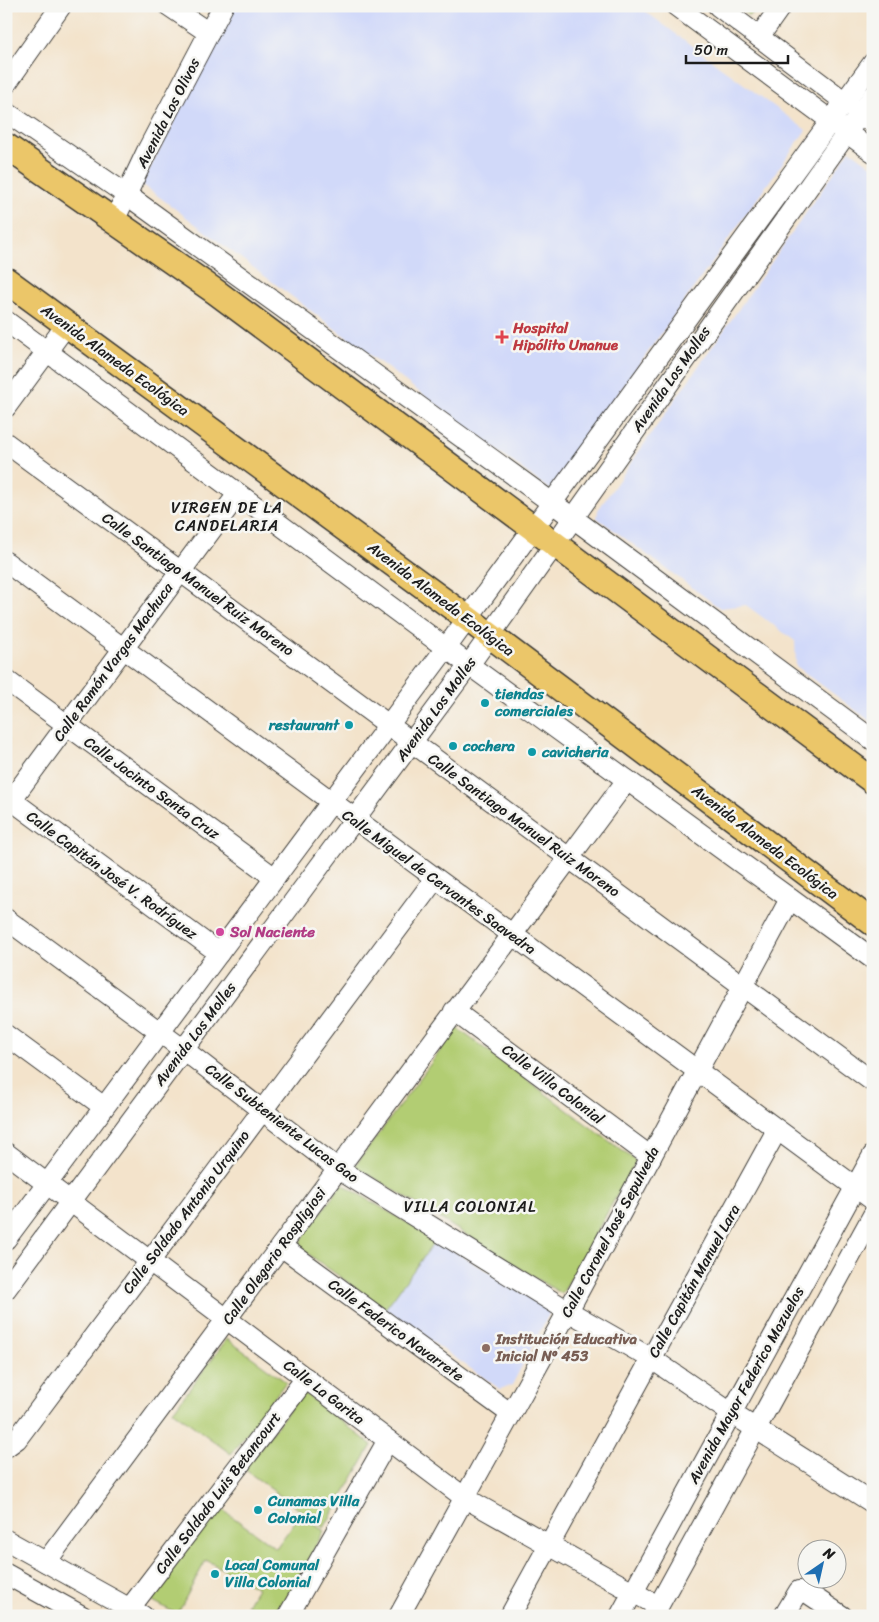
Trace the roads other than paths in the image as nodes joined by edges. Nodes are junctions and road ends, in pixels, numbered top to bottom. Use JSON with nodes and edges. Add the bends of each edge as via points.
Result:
{"nodes":[{"id":1,"x":61,"y":6,"type":"edge"},
{"id":2,"x":169,"y":6,"type":"edge"},
{"id":3,"x":223,"y":6,"type":"edge"},
{"id":4,"x":718,"y":6,"type":"edge"},
{"id":5,"x":781,"y":6,"type":"edge"},
{"id":6,"x":687,"y":10,"type":"edge"},
{"id":7,"x":209,"y":33,"type":"junction"},
{"id":8,"x":759,"y":36,"type":"junction"},
{"id":9,"x":873,"y":64,"type":"edge"},
{"id":10,"x":6,"y":84,"type":"edge"},
{"id":11,"x":873,"y":96,"type":"edge"},
{"id":12,"x":6,"y":112,"type":"edge"},
{"id":13,"x":859,"y":112,"type":"edge"},
{"id":14,"x":830,"y":121,"type":"junction"},
{"id":15,"x":846,"y":133,"type":"junction"},
{"id":16,"x":6,"y":146,"type":"edge"},
{"id":17,"x":873,"y":152,"type":"edge"},
{"id":18,"x":127,"y":195,"type":"junction"},
{"id":19,"x":114,"y":221,"type":"junction"},
{"id":20,"x":6,"y":280,"type":"edge"},
{"id":21,"x":6,"y":321,"type":"edge"},
{"id":22,"x":67,"y":324,"type":"junction"},
{"id":23,"x":48,"y":351,"type":"junction"},
{"id":24,"x":6,"y":407,"type":"edge"},
{"id":25,"x":6,"y":443,"type":"edge"},
{"id":26,"x":238,"y":494,"type":"junction"},
{"id":27,"x":552,"y":503,"type":"junction"},
{"id":28,"x":573,"y":518,"type":"junction"},
{"id":29,"x":533,"y":528,"type":"junction"},
{"id":30,"x":554,"y":544,"type":"junction"},
{"id":31,"x":6,"y":562,"type":"edge"},
{"id":32,"x":180,"y":572,"type":"junction"},
{"id":33,"x":467,"y":618,"type":"junction"},
{"id":34,"x":490,"y":635,"type":"junction"},
{"id":35,"x":446,"y":648,"type":"junction"},
{"id":36,"x":123,"y":649,"type":"junction"},
{"id":37,"x":468,"y":665,"type":"junction"},
{"id":38,"x":6,"y":680,"type":"edge"},
{"id":39,"x":67,"y":725,"type":"junction"},
{"id":40,"x":388,"y":725,"type":"junction"},
{"id":41,"x":873,"y":740,"type":"edge"},
{"id":42,"x":412,"y":742,"type":"junction"},
{"id":43,"x":627,"y":780,"type":"junction"},
{"id":44,"x":873,"y":781,"type":"edge"},
{"id":45,"x":8,"y":801,"type":"edge"},
{"id":46,"x":331,"y":802,"type":"junction"},
{"id":47,"x":354,"y":820,"type":"junction"},
{"id":48,"x":569,"y":858,"type":"junction"},
{"id":49,"x":274,"y":878,"type":"junction"},
{"id":50,"x":435,"y":879,"type":"junction"},
{"id":51,"x":790,"y":899,"type":"junction"},
{"id":52,"x":6,"y":919,"type":"edge"},
{"id":53,"x":873,"y":923,"type":"edge"},
{"id":54,"x":511,"y":935,"type":"junction"},
{"id":55,"x":219,"y":954,"type":"junction"},
{"id":56,"x":873,"y":959,"type":"edge"},
{"id":57,"x":744,"y":987,"type":"junction"},
{"id":58,"x":454,"y":1012,"type":"junction"},
{"id":59,"x":160,"y":1032,"type":"junction"},
{"id":60,"x":6,"y":1035,"type":"edge"},
{"id":61,"x":184,"y":1050,"type":"junction"},
{"id":62,"x":698,"y":1072,"type":"junction"},
{"id":63,"x":873,"y":1082,"type":"edge"},
{"id":64,"x":104,"y":1107,"type":"junction"},
{"id":65,"x":262,"y":1110,"type":"junction"},
{"id":66,"x":777,"y":1130,"type":"junction"},
{"id":67,"x":6,"y":1153,"type":"edge"},
{"id":68,"x":873,"y":1155,"type":"edge"},
{"id":69,"x":650,"y":1157,"type":"junction"},
{"id":70,"x":338,"y":1168,"type":"junction"},
{"id":71,"x":48,"y":1184,"type":"junction"},
{"id":72,"x":855,"y":1187,"type":"junction"},
{"id":73,"x":873,"y":1200,"type":"edge"},
{"id":74,"x":71,"y":1201,"type":"junction"},
{"id":75,"x":873,"y":1215,"type":"edge"},
{"id":76,"x":6,"y":1239,"type":"edge"},
{"id":77,"x":281,"y":1246,"type":"junction"},
{"id":78,"x":150,"y":1260,"type":"junction"},
{"id":79,"x":6,"y":1289,"type":"edge"},
{"id":80,"x":568,"y":1311,"type":"junction"},
{"id":81,"x":227,"y":1319,"type":"junction"},
{"id":82,"x":652,"y":1359,"type":"junction"},
{"id":83,"x":306,"y":1378,"type":"junction"},
{"id":84,"x":731,"y":1413,"type":"junction"},
{"id":85,"x":512,"y":1414,"type":"junction"},
{"id":86,"x":756,"y":1428,"type":"junction"},
{"id":87,"x":388,"y":1440,"type":"junction"},
{"id":88,"x":6,"y":1447,"type":"edge"},
{"id":89,"x":465,"y":1498,"type":"junction"},
{"id":90,"x":873,"y":1503,"type":"edge"},
{"id":91,"x":6,"y":1540,"type":"edge"},
{"id":92,"x":550,"y":1545,"type":"junction"},
{"id":93,"x":46,"y":1562,"type":"junction"},
{"id":94,"x":6,"y":1574,"type":"edge"},
{"id":95,"x":633,"y":1592,"type":"junction"},
{"id":96,"x":656,"y":1611,"type":"edge"},
{"id":97,"x":137,"y":1612,"type":"edge"},
{"id":98,"x":82,"y":1616,"type":"edge"},
{"id":99,"x":288,"y":1616,"type":"edge"},
{"id":100,"x":399,"y":1616,"type":"edge"},
{"id":101,"x":510,"y":1616,"type":"edge"},
{"id":102,"x":620,"y":1616,"type":"edge"},
{"id":103,"x":784,"y":1616,"type":"edge"},
{"id":104,"x":842,"y":1616,"type":"edge"}],
"edges":[{"from":1,"to":10,"type":"street"},
{"from":2,"to":7,"type":"street"},
{"from":3,"to":7,"type":"street","name":"Avenida Los Olivos"},
{"from":4,"to":8,"type":"street"},
{"from":5,"to":8,"type":"street"},
{"from":6,"to":14,"type":"street"},
{"from":7,"to":18,"type":"street","name":"Avenida Los Olivos"},
{"from":8,"to":13,"type":"street"},
{"from":9,"to":13,"type":"street","name":"Avenida Los Molles"},
{"from":11,"to":13,"type":"street","name":"Avenida Los Molles"},
{"from":12,"to":18,"type":"street"},
{"from":13,"to":14,"type":"street","name":"Avenida Los Molles"},
{"from":13,"to":15,"type":"street","name":"Avenida Los Molles"},
{"from":14,"to":15,"type":"street"},
{"from":14,"to":27,"type":"street","name":"Avenida Los Molles"},
{"from":15,"to":17,"type":"street"},
{"from":15,"to":28,"type":"street","name":"Avenida Los Molles"},
{"from":16,"to":19,"type":"main road"},
{"from":18,"to":19,"type":"street","name":"Avenida Los Olivos"},
{"from":18,"to":27,"type":"street"},
{"from":19,"to":29,"type":"main road","via":[[216,292]]},
{"from":20,"to":22,"type":"main road","name":"Avenida Alameda Ecológica"},
{"from":21,"to":23,"type":"street","name":"Avenida Alameda Ecológica"},
{"from":22,"to":23,"type":"street"},
{"from":22,"to":33,"type":"main road","name":"Avenida Alameda Ecológica"},
{"from":23,"to":24,"type":"street"},
{"from":23,"to":26,"type":"street","name":"Avenida Alameda Ecológica"},
{"from":25,"to":32,"type":"street","name":"Calle Santiago Manuel Ruiz Moreno"},
{"from":26,"to":32,"type":"street","name":"Calle Ramón Vargas Machuca"},
{"from":26,"to":35,"type":"street","name":"Avenida Alameda Ecológica"},
{"from":27,"to":28,"type":"street"},
{"from":27,"to":29,"type":"street","name":"Avenida Los Molles"},
{"from":28,"to":30,"type":"street","name":"Avenida Los Molles"},
{"from":28,"to":41,"type":"street"},
{"from":29,"to":30,"type":"main road"},
{"from":29,"to":33,"type":"street","name":"Avenida Los Molles"},
{"from":30,"to":34,"type":"street","name":"Avenida Los Molles"},
{"from":30,"to":44,"type":"main road"},
{"from":31,"to":36,"type":"street","name":"Calle Miguel de Cervantes Saavedra"},
{"from":32,"to":36,"type":"street","name":"Calle Ramón Vargas Machuca"},
{"from":32,"to":40,"type":"street","name":"Calle Santiago Manuel Ruiz Moreno"},
{"from":33,"to":34,"type":"main road","name":"Avenida Alameda Ecológica"},
{"from":33,"to":35,"type":"street","name":"Avenida Los Molles"},
{"from":34,"to":37,"type":"street","name":"Avenida Los Molles"},
{"from":34,"to":53,"type":"main road","name":"Avenida Alameda Ecológica"},
{"from":35,"to":37,"type":"street","name":"Avenida Alameda Ecológica"},
{"from":35,"to":40,"type":"street","name":"Avenida Los Molles"},
{"from":36,"to":39,"type":"street","name":"Calle Ramón Vargas Machuca"},
{"from":36,"to":46,"type":"street","name":"Calle Miguel de Cervantes Saavedra"},
{"from":37,"to":42,"type":"street","name":"Avenida Los Molles"},
{"from":37,"to":43,"type":"street","name":"Avenida Alameda Ecológica"},
{"from":38,"to":39,"type":"street","name":"Calle Jacinto Santa Cruz"},
{"from":39,"to":45,"type":"street","name":"Calle Ramón Vargas Machuca"},
{"from":39,"to":49,"type":"street","name":"Calle Jacinto Santa Cruz"},
{"from":40,"to":42,"type":"street","name":"Calle Santiago Manuel Ruiz Moreno"},
{"from":40,"to":46,"type":"street","name":"Avenida Los Molles"},
{"from":42,"to":47,"type":"street","name":"Avenida Los Molles"},
{"from":42,"to":48,"type":"street","name":"Calle Santiago Manuel Ruiz Moreno"},
{"from":43,"to":48,"type":"street","name":"Calle Olegario Rospligiosi"},
{"from":43,"to":51,"type":"street","name":"Avenida Alameda Ecológica"},
{"from":45,"to":55,"type":"street","name":"Calle Capitán José V. Rodríguez"},
{"from":46,"to":47,"type":"street","name":"Calle Miguel de Cervantes Saavedra"},
{"from":46,"to":49,"type":"street","name":"Avenida Los Molles"},
{"from":47,"to":50,"type":"street","name":"Calle Miguel de Cervantes Saavedra"},
{"from":47,"to":61,"type":"street","name":"Avenida Los Molles"},
{"from":48,"to":54,"type":"street","name":"Calle Olegario Rospligiosi"},
{"from":48,"to":57,"type":"street","name":"Calle Santiago Manuel Ruiz Moreno"},
{"from":49,"to":55,"type":"street","name":"Avenida Los Molles"},
{"from":50,"to":54,"type":"street","name":"Calle Miguel de Cervantes Saavedra"},
{"from":50,"to":65,"type":"street","name":"Calle Soldado Antonio Urquino"},
{"from":51,"to":56,"type":"street","name":"Avenida Alameda Ecológica"},
{"from":51,"to":57,"type":"street","name":"Calle Coronel José Sepulveda"},
{"from":52,"to":59,"type":"street","name":"Calle Subteniente Lucas Gao"},
{"from":54,"to":58,"type":"street","name":"Calle Olegario Rospligiosi"},
{"from":54,"to":62,"type":"street","name":"Calle Miguel de Cervantes Saavedra"},
{"from":55,"to":59,"type":"street","name":"Avenida Los Molles"},
{"from":57,"to":62,"type":"street","name":"Calle Coronel José Sepulveda"},
{"from":57,"to":63,"type":"street","name":"Calle Santiago Manuel Ruiz Moreno"},
{"from":58,"to":69,"type":"street","name":"Calle Villa Colonial"},
{"from":58,"to":70,"type":"street","name":"Calle Olegario Rospligiosi"},
{"from":59,"to":61,"type":"street","name":"Calle Subteniente Lucas Gao"},
{"from":59,"to":64,"type":"street","name":"Avenida Los Molles"},
{"from":60,"to":64,"type":"street"},
{"from":61,"to":65,"type":"street","name":"Calle Subteniente Lucas Gao"},
{"from":61,"to":74,"type":"street","name":"Avenida Los Molles"},
{"from":62,"to":66,"type":"street","name":"Calle Miguel de Cervantes Saavedra"},
{"from":62,"to":69,"type":"street","name":"Calle Coronel José Sepulveda"},
{"from":64,"to":71,"type":"street","name":"Avenida Los Molles"},
{"from":65,"to":70,"type":"street","name":"Calle Subteniente Lucas Gao"},
{"from":65,"to":78,"type":"street","name":"Calle Soldado Antonio Urquino"},
{"from":66,"to":72,"type":"street","name":"Calle Miguel de Cervantes Saavedra"},
{"from":66,"to":82,"type":"street","name":"Calle Capitán Manuel Lara"},
{"from":67,"to":71,"type":"street","name":"Calle La Garita"},
{"from":68,"to":72,"type":"street","name":"Avenida Mayor Federico Mazuelos"},
{"from":69,"to":80,"type":"street","name":"Calle Coronel José Sepulveda"},
{"from":70,"to":77,"type":"street","name":"Calle Olegario Rospligiosi"},
{"from":70,"to":80,"type":"street","name":"Calle Subteniente Lucas Gao"},
{"from":71,"to":74,"type":"street","name":"Calle La Garita"},
{"from":71,"to":76,"type":"street","name":"Avenida Los Molles"},
{"from":72,"to":73,"type":"street","name":"Calle Miguel de Cervantes Saavedra"},
{"from":72,"to":84,"type":"street","name":"Avenida Mayor Federico Mazuelos"},
{"from":74,"to":78,"type":"street","name":"Calle La Garita"},
{"from":74,"to":79,"type":"street","name":"Avenida Los Molles"},
{"from":75,"to":86,"type":"street","name":"Avenida Mayor Federico Mazuelos"},
{"from":77,"to":81,"type":"street","name":"Calle Olegario Rospligiosi"},
{"from":77,"to":85,"type":"street","name":"Calle Federico Navarrete"},
{"from":78,"to":81,"type":"street","name":"Calle La Garita"},
{"from":78,"to":88,"type":"street","name":"Calle Soldado Antonio Urquino","via":[[17,1439]]},
{"from":80,"to":82,"type":"street","name":"Calle Subteniente Lucas Gao"},
{"from":80,"to":85,"type":"street","name":"Calle Coronel José Sepulveda"},
{"from":81,"to":83,"type":"street","name":"Calle La Garita"},
{"from":81,"to":93,"type":"street","name":"Calle Olegario Rospligiosi"},
{"from":82,"to":84,"type":"street","name":"Calle Subteniente Lucas Gao"},
{"from":82,"to":92,"type":"street","name":"Calle Capitán Manuel Lara"},
{"from":83,"to":87,"type":"street","name":"Calle La Garita"},
{"from":83,"to":97,"type":"street","name":"Calle Soldado Luis Betancourt"},
{"from":84,"to":86,"type":"street","name":"Calle Subteniente Lucas Gao"},
{"from":84,"to":95,"type":"street","name":"Avenida Mayor Federico Mazuelos"},
{"from":85,"to":89,"type":"street","name":"Calle Coronel José Sepulveda"},
{"from":86,"to":90,"type":"street","name":"Calle Subteniente Lucas Gao"},
{"from":86,"to":96,"type":"street","name":"Avenida Mayor Federico Mazuelos"},
{"from":87,"to":89,"type":"street","name":"Calle La Garita"},
{"from":87,"to":99,"type":"street"},
{"from":89,"to":92,"type":"street","name":"Calle La Garita"},
{"from":89,"to":100,"type":"street","name":"Calle Coronel José Sepulveda"},
{"from":91,"to":93,"type":"street"},
{"from":92,"to":95,"type":"street","name":"Calle La Garita"},
{"from":92,"to":101,"type":"street","name":"Calle Capitán Manuel Lara"},
{"from":93,"to":97,"type":"street"},
{"from":94,"to":98,"type":"street"},
{"from":95,"to":96,"type":"street","name":"Calle La Garita"},
{"from":95,"to":102,"type":"street","name":"Avenida Mayor Federico Mazuelos"},
{"from":103,"to":104,"type":"street","via":[[799,1590]]}]}
